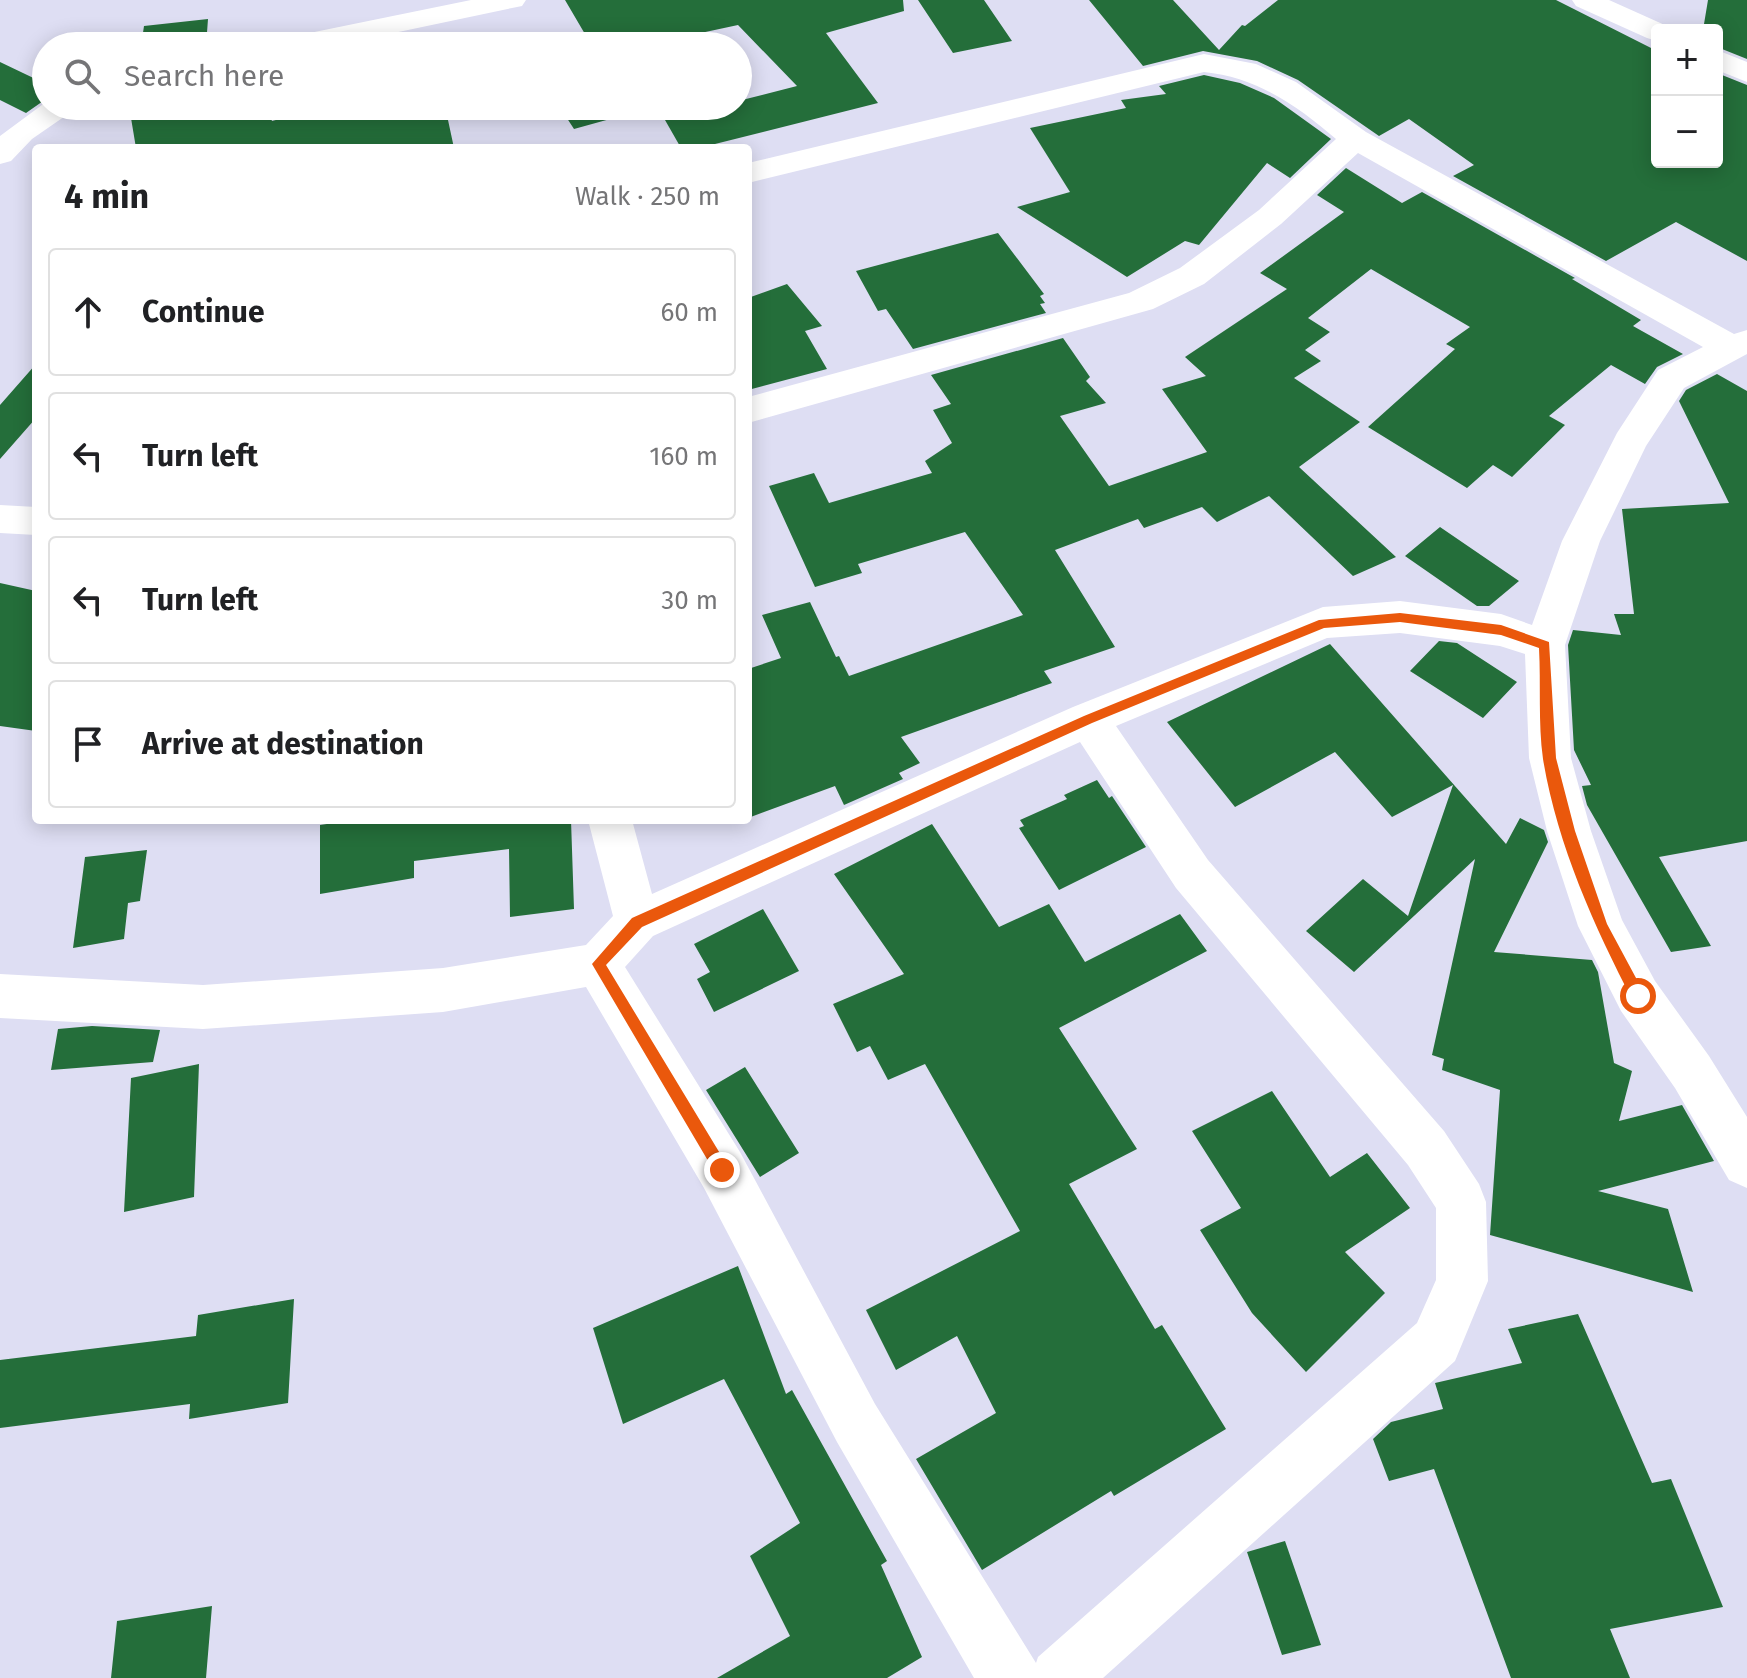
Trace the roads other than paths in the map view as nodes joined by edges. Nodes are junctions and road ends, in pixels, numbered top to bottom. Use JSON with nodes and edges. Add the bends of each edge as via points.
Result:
{"nodes":[{"id":1,"x":512,"y":0,"type":"edge"},
{"id":2,"x":1586,"y":0,"type":"edge"},
{"id":3,"x":1631,"y":9,"type":"edge"},
{"id":4,"x":1651,"y":27,"type":"edge"},
{"id":5,"x":358,"y":32,"type":"edge"},
{"id":6,"x":1723,"y":62,"type":"edge"},
{"id":7,"x":1747,"y":73,"type":"edge"},
{"id":8,"x":39,"y":120,"type":"edge"},
{"id":9,"x":1355,"y":139,"type":"junction"},
{"id":10,"x":0,"y":154,"type":"edge"},
{"id":11,"x":752,"y":172,"type":"edge"},
{"id":12,"x":1739,"y":345,"type":"edge"},
{"id":13,"x":752,"y":409,"type":"edge"},
{"id":14,"x":0,"y":519,"type":"edge"},
{"id":15,"x":32,"y":521,"type":"edge"},
{"id":16,"x":1545,"y":645,"type":"junction"},
{"id":17,"x":1088,"y":719,"type":"junction"},
{"id":18,"x":611,"y":824,"type":"edge"},
{"id":19,"x":637,"y":922,"type":"junction"},
{"id":20,"x":598,"y":964,"type":"junction"},
{"id":21,"x":0,"y":996,"type":"edge"},
{"id":22,"x":1747,"y":1163,"type":"edge"},
{"id":23,"x":1012,"y":1678,"type":"edge"},
{"id":24,"x":1059,"y":1678,"type":"edge"}],
"edges":[{"from":1,"to":5,"type":"street"},
{"from":2,"to":3,"type":"street"},
{"from":3,"to":4,"type":"street"},
{"from":6,"to":7,"type":"street"},
{"from":8,"to":10,"type":"street"},
{"from":9,"to":11,"type":"street","via":[[1302,98],[1269,81],[1227,63],[1204,63]]},
{"from":9,"to":12,"type":"street"},
{"from":9,"to":13,"type":"street","via":[[1270,217],[1192,276],[1141,301]]},
{"from":12,"to":16,"type":"street","via":[[1671,379],[1630,442],[1581,541]]},
{"from":14,"to":15,"type":"street"},
{"from":16,"to":17,"type":"street","via":[[1501,630],[1400,617],[1323,623]]},
{"from":16,"to":22,"type":"street","via":[[1550,758],[1601,926],[1638,996]]},
{"from":17,"to":19,"type":"street"},
{"from":17,"to":24,"type":"street","via":[[1192,874],[1426,1148],[1461,1202],[1462,1281],[1436,1342]]},
{"from":18,"to":19,"type":"street"},
{"from":19,"to":20,"type":"street"},
{"from":20,"to":21,"type":"street","via":[[443,990],[203,1007]]},
{"from":20,"to":23,"type":"street","via":[[722,1170],[856,1423]]}]}
